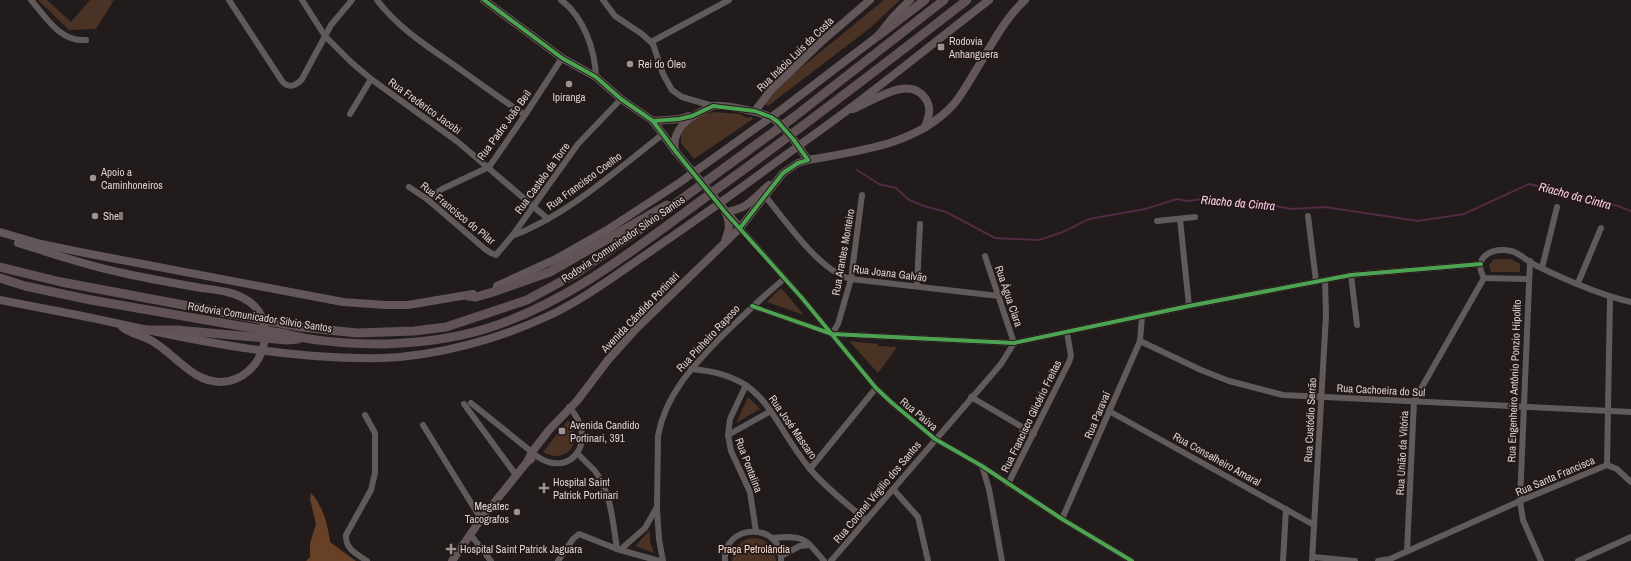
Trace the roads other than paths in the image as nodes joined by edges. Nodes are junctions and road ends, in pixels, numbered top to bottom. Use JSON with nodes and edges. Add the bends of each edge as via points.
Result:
{"nodes":[{"id":1,"x":31,"y":0,"type":"edge"},
{"id":2,"x":229,"y":0,"type":"edge"},
{"id":3,"x":302,"y":0,"type":"edge"},
{"id":4,"x":352,"y":0,"type":"edge"},
{"id":5,"x":377,"y":0,"type":"edge"},
{"id":6,"x":484,"y":0,"type":"edge"},
{"id":7,"x":561,"y":0,"type":"edge"},
{"id":8,"x":603,"y":0,"type":"edge"},
{"id":9,"x":729,"y":0,"type":"edge"},
{"id":10,"x":870,"y":0,"type":"edge"},
{"id":11,"x":910,"y":0,"type":"edge"},
{"id":12,"x":925,"y":0,"type":"edge"},
{"id":13,"x":944,"y":0,"type":"edge"},
{"id":14,"x":967,"y":0,"type":"edge"},
{"id":15,"x":989,"y":0,"type":"edge"},
{"id":16,"x":1024,"y":0,"type":"edge"},
{"id":17,"x":325,"y":36,"type":"junction"},
{"id":18,"x":878,"y":36,"type":"junction"},
{"id":19,"x":86,"y":40,"type":"dead end"},
{"id":20,"x":651,"y":42,"type":"junction"},
{"id":21,"x":562,"y":58,"type":"junction"},
{"id":22,"x":596,"y":77,"type":"junction"},
{"id":23,"x":371,"y":79,"type":"junction"},
{"id":24,"x":618,"y":97,"type":"junction"},
{"id":25,"x":713,"y":106,"type":"junction"},
{"id":26,"x":755,"y":111,"type":"junction"},
{"id":27,"x":843,"y":113,"type":"junction"},
{"id":28,"x":350,"y":114,"type":"dead end"},
{"id":29,"x":525,"y":114,"type":"junction"},
{"id":30,"x":692,"y":116,"type":"junction"},
{"id":31,"x":653,"y":121,"type":"junction"},
{"id":32,"x":925,"y":127,"type":"junction"},
{"id":33,"x":662,"y":135,"type":"junction"},
{"id":34,"x":676,"y":152,"type":"junction"},
{"id":35,"x":808,"y":160,"type":"junction"},
{"id":36,"x":489,"y":167,"type":"junction"},
{"id":37,"x":779,"y":178,"type":"junction"},
{"id":38,"x":409,"y":187,"type":"dead end"},
{"id":39,"x":688,"y":195,"type":"junction"},
{"id":40,"x":862,"y":195,"type":"dead end"},
{"id":41,"x":765,"y":196,"type":"junction"},
{"id":42,"x":427,"y":199,"type":"junction"},
{"id":43,"x":533,"y":206,"type":"junction"},
{"id":44,"x":1556,"y":207,"type":"dead end"},
{"id":45,"x":725,"y":212,"type":"junction"},
{"id":46,"x":1308,"y":216,"type":"dead end"},
{"id":47,"x":1196,"y":217,"type":"dead end"},
{"id":48,"x":1180,"y":218,"type":"junction"},
{"id":49,"x":548,"y":219,"type":"junction"},
{"id":50,"x":1157,"y":221,"type":"dead end"},
{"id":51,"x":920,"y":224,"type":"dead end"},
{"id":52,"x":740,"y":228,"type":"junction"},
{"id":53,"x":1601,"y":228,"type":"dead end"},
{"id":54,"x":0,"y":232,"type":"edge"},
{"id":55,"x":512,"y":236,"type":"junction"},
{"id":56,"x":0,"y":237,"type":"edge"},
{"id":57,"x":724,"y":244,"type":"junction"},
{"id":58,"x":495,"y":255,"type":"joint"},
{"id":59,"x":985,"y":256,"type":"dead end"},
{"id":60,"x":1530,"y":262,"type":"junction"},
{"id":61,"x":1481,"y":264,"type":"junction"},
{"id":62,"x":0,"y":266,"type":"edge"},
{"id":63,"x":1542,"y":268,"type":"junction"},
{"id":64,"x":1351,"y":275,"type":"junction"},
{"id":65,"x":0,"y":278,"type":"edge"},
{"id":66,"x":1484,"y":278,"type":"junction"},
{"id":67,"x":784,"y":279,"type":"junction"},
{"id":68,"x":850,"y":279,"type":"junction"},
{"id":69,"x":1528,"y":279,"type":"junction"},
{"id":70,"x":1325,"y":280,"type":"junction"},
{"id":71,"x":1316,"y":281,"type":"junction"},
{"id":72,"x":1578,"y":283,"type":"junction"},
{"id":73,"x":917,"y":286,"type":"junction"},
{"id":74,"x":468,"y":296,"type":"junction"},
{"id":75,"x":999,"y":296,"type":"junction"},
{"id":76,"x":1610,"y":298,"type":"junction"},
{"id":77,"x":0,"y":300,"type":"edge"},
{"id":78,"x":1631,"y":302,"type":"edge"},
{"id":79,"x":752,"y":306,"type":"junction"},
{"id":80,"x":1189,"y":306,"type":"junction"},
{"id":81,"x":1142,"y":316,"type":"junction"},
{"id":82,"x":118,"y":324,"type":"junction"},
{"id":83,"x":1357,"y":325,"type":"dead end"},
{"id":84,"x":144,"y":330,"type":"junction"},
{"id":85,"x":1067,"y":332,"type":"junction"},
{"id":86,"x":832,"y":334,"type":"junction"},
{"id":87,"x":303,"y":338,"type":"junction"},
{"id":88,"x":1140,"y":341,"type":"junction"},
{"id":89,"x":1014,"y":343,"type":"junction"},
{"id":90,"x":691,"y":369,"type":"junction"},
{"id":91,"x":746,"y":385,"type":"junction"},
{"id":92,"x":876,"y":388,"type":"junction"},
{"id":93,"x":971,"y":397,"type":"junction"},
{"id":94,"x":1321,"y":397,"type":"junction"},
{"id":95,"x":1414,"y":402,"type":"junction"},
{"id":96,"x":471,"y":403,"type":"dead end"},
{"id":97,"x":464,"y":404,"type":"dead end"},
{"id":98,"x":1523,"y":408,"type":"junction"},
{"id":99,"x":571,"y":409,"type":"junction"},
{"id":100,"x":1609,"y":410,"type":"junction"},
{"id":101,"x":771,"y":411,"type":"junction"},
{"id":102,"x":1109,"y":411,"type":"junction"},
{"id":103,"x":1631,"y":412,"type":"edge"},
{"id":104,"x":365,"y":415,"type":"dead end"},
{"id":105,"x":423,"y":425,"type":"dead end"},
{"id":106,"x":1034,"y":434,"type":"junction"},
{"id":107,"x":728,"y":435,"type":"junction"},
{"id":108,"x":935,"y":439,"type":"junction"},
{"id":109,"x":534,"y":453,"type":"junction"},
{"id":110,"x":577,"y":453,"type":"junction"},
{"id":111,"x":1607,"y":465,"type":"junction"},
{"id":112,"x":982,"y":466,"type":"junction"},
{"id":113,"x":810,"y":469,"type":"junction"},
{"id":114,"x":516,"y":475,"type":"junction"},
{"id":115,"x":1631,"y":482,"type":"edge"},
{"id":116,"x":1008,"y":484,"type":"junction"},
{"id":117,"x":893,"y":489,"type":"junction"},
{"id":118,"x":1520,"y":501,"type":"junction"},
{"id":119,"x":657,"y":508,"type":"junction"},
{"id":120,"x":1286,"y":509,"type":"junction"},
{"id":121,"x":481,"y":519,"type":"junction"},
{"id":122,"x":1062,"y":519,"type":"junction"},
{"id":123,"x":866,"y":520,"type":"junction"},
{"id":124,"x":1314,"y":525,"type":"junction"},
{"id":125,"x":756,"y":531,"type":"junction"},
{"id":126,"x":470,"y":534,"type":"junction"},
{"id":127,"x":1631,"y":537,"type":"edge"},
{"id":128,"x":772,"y":538,"type":"junction"},
{"id":129,"x":810,"y":545,"type":"junction"},
{"id":130,"x":618,"y":549,"type":"junction"},
{"id":131,"x":1407,"y":551,"type":"junction"},
{"id":132,"x":781,"y":559,"type":"edge"},
{"id":133,"x":1312,"y":559,"type":"edge"},
{"id":134,"x":367,"y":561,"type":"edge"},
{"id":135,"x":452,"y":561,"type":"edge"},
{"id":136,"x":490,"y":561,"type":"edge"},
{"id":137,"x":558,"y":561,"type":"edge"},
{"id":138,"x":659,"y":561,"type":"edge"},
{"id":139,"x":663,"y":561,"type":"edge"},
{"id":140,"x":725,"y":561,"type":"edge"},
{"id":141,"x":824,"y":561,"type":"edge"},
{"id":142,"x":832,"y":561,"type":"edge"},
{"id":143,"x":928,"y":561,"type":"edge"},
{"id":144,"x":1002,"y":561,"type":"edge"},
{"id":145,"x":1132,"y":561,"type":"edge"},
{"id":146,"x":1283,"y":561,"type":"edge"},
{"id":147,"x":1355,"y":561,"type":"edge"},
{"id":148,"x":1378,"y":561,"type":"edge"},
{"id":149,"x":1541,"y":561,"type":"edge"},
{"id":150,"x":1578,"y":561,"type":"edge"}],
"edges":[{"from":1,"to":19,"type":"street","via":[[65,36],[72,40]]},
{"from":2,"to":17,"type":"street","via":[[285,85],[290,86],[302,79]]},
{"from":3,"to":17,"type":"street","name":"Rua Frederico Jacobi"},
{"from":4,"to":17,"type":"street"},
{"from":5,"to":29,"type":"street","via":[[404,28]]},
{"from":6,"to":21,"type":"main road"},
{"from":7,"to":22,"type":"street","via":[[576,17],[586,34],[595,59]]},
{"from":8,"to":20,"type":"street","via":[[615,16]]},
{"from":9,"to":20,"type":"street"},
{"from":10,"to":26,"type":"main road","name":"Rua Inácio Luis da Costa","via":[[771,90]]},
{"from":11,"to":18,"type":"main road"},
{"from":12,"to":18,"type":"highway"},
{"from":13,"to":39,"type":"highway","name":"Rodovia Comunicador Silvio Santos","via":[[794,117]]},
{"from":14,"to":87,"type":"highway","name":"Rodovia Comunicador Silvio Santos","via":[[805,126],[651,238],[572,290],[540,307],[485,329],[447,339],[405,344],[364,344]]},
{"from":15,"to":27,"type":"main road"},
{"from":16,"to":32,"type":"main road","name":"Avenida Cândido Portinari","via":[[1011,15],[964,90],[952,105]]},
{"from":17,"to":23,"type":"street","name":"Rua Frederico Jacobi"},
{"from":18,"to":74,"type":"main road","via":[[781,110],[679,183],[607,230],[506,283]]},
{"from":20,"to":25,"type":"street","via":[[672,90],[682,97]]},
{"from":21,"to":22,"type":"main road"},
{"from":21,"to":29,"type":"street","name":"Rua Padre João Beil"},
{"from":22,"to":24,"type":"main road"},
{"from":23,"to":28,"type":"street"},
{"from":23,"to":36,"type":"street","name":"Rua Frederico Jacobi"},
{"from":24,"to":31,"type":"main road"},
{"from":24,"to":43,"type":"street","name":"Rua Castelo da Torre","via":[[578,144]]},
{"from":25,"to":26,"type":"main road"},
{"from":25,"to":30,"type":"main road"},
{"from":26,"to":35,"type":"main road","via":[[778,122]]},
{"from":27,"to":32,"type":"main road","via":[[898,88],[910,88],[920,92],[928,102],[929,115]]},
{"from":27,"to":84,"type":"main road","via":[[705,214],[587,294],[548,316],[496,336],[414,355],[383,358],[338,357],[253,349]]},
{"from":29,"to":36,"type":"street","name":"Rua Padre João Beil"},
{"from":30,"to":31,"type":"main road"},
{"from":30,"to":34,"type":"main road","via":[[679,128],[675,139]]},
{"from":31,"to":33,"type":"main road"},
{"from":32,"to":35,"type":"main road","name":"Avenida Cândido Portinari","via":[[907,137],[871,149]]},
{"from":33,"to":34,"type":"main road"},
{"from":33,"to":49,"type":"street","name":"Rua Francisco Coelho"},
{"from":34,"to":45,"type":"main road"},
{"from":35,"to":37,"type":"main road","name":"Avenida Cândido Portinari","via":[[790,168]]},
{"from":36,"to":42,"type":"street","name":"Rua Padre João Beil","via":[[442,189]]},
{"from":36,"to":43,"type":"street","name":"Rua Frederico Jacobi"},
{"from":37,"to":41,"type":"main road","name":"Avenida Cândido Portinari"},
{"from":37,"to":45,"type":"main road","name":"Avenida Cândido Portinari","via":[[745,207]]},
{"from":38,"to":42,"type":"street","name":"Rua Francisco do Pilar"},
{"from":39,"to":62,"type":"highway","name":"Rodovia Comunicador Silvio Santos","via":[[575,274],[527,300],[446,327],[414,331],[357,333],[301,327],[61,282]]},
{"from":39,"to":74,"type":"highway","via":[[658,209],[550,272],[476,297]]},
{"from":40,"to":68,"type":"street","name":"Rua Arantes Monteiro"},
{"from":41,"to":52,"type":"main road","name":"Avenida Cândido Portinari"},
{"from":41,"to":68,"type":"street","name":"Rua Joana Galvão","via":[[822,262],[842,277]]},
{"from":42,"to":58,"type":"street","name":"Rua Francisco do Pilar"},
{"from":43,"to":49,"type":"street","name":"Rua Frederico Jacobi"},
{"from":43,"to":55,"type":"street","name":"Rua Castelo da Torre"},
{"from":44,"to":63,"type":"street"},
{"from":45,"to":52,"type":"main road"},
{"from":45,"to":57,"type":"main road","name":"Avenida Cândido Portinari","via":[[730,223]]},
{"from":46,"to":71,"type":"street"},
{"from":47,"to":48,"type":"street"},
{"from":48,"to":50,"type":"street"},
{"from":48,"to":80,"type":"street"},
{"from":49,"to":55,"type":"street","name":"Rua Francisco Coelho"},
{"from":51,"to":73,"type":"street"},
{"from":52,"to":57,"type":"main road","name":"Avenida Cândido Portinari"},
{"from":52,"to":67,"type":"street","name":"Rua Paúva"},
{"from":53,"to":72,"type":"street"},
{"from":54,"to":74,"type":"main road","via":[[85,253],[343,302],[408,305]]},
{"from":55,"to":58,"type":"street","name":"Rua Castelo da Torre"},
{"from":56,"to":82,"type":"main road","via":[[117,272],[227,292],[244,298],[259,312],[265,326],[266,339],[260,358],[253,368],[242,376],[221,382],[202,378],[151,340],[127,331]]},
{"from":57,"to":99,"type":"main road","name":"Avenida Cândido Portinari","via":[[635,330],[608,360]]},
{"from":59,"to":75,"type":"street","name":"Rua Água Clara"},
{"from":60,"to":61,"type":"street","via":[[1514,252],[1492,251],[1484,256]]},
{"from":60,"to":63,"type":"street"},
{"from":60,"to":69,"type":"street","name":"Rua Engenheiro Antônio Ponzio Hipolito"},
{"from":61,"to":64,"type":"street"},
{"from":61,"to":66,"type":"street"},
{"from":63,"to":72,"type":"street"},
{"from":64,"to":70,"type":"street"},
{"from":64,"to":83,"type":"street"},
{"from":65,"to":87,"type":"highway","name":"Rodovia Comunicador Silvio Santos","via":[[91,300]]},
{"from":66,"to":69,"type":"street"},
{"from":66,"to":95,"type":"street","name":"Rua União da Vitória"},
{"from":67,"to":79,"type":"street","name":"Rua Pinheiro Raposo"},
{"from":67,"to":86,"type":"street","name":"Rua Paúva"},
{"from":68,"to":73,"type":"street","name":"Rua Joana Galvão"},
{"from":68,"to":86,"type":"street","name":"Rua Arantes Monteiro","via":[[838,324]]},
{"from":69,"to":98,"type":"street","name":"Rua Engenheiro Antônio Ponzio Hipolito"},
{"from":70,"to":71,"type":"street"},
{"from":70,"to":94,"type":"street","name":"Rua Custódio Serrão","via":[[1326,315]]},
{"from":71,"to":80,"type":"street"},
{"from":72,"to":76,"type":"street"},
{"from":73,"to":75,"type":"street","name":"Rua Joana Galvão"},
{"from":75,"to":89,"type":"street","name":"Rua Água Clara"},
{"from":76,"to":78,"type":"street"},
{"from":76,"to":100,"type":"street","name":"Rua Santa Francisca"},
{"from":77,"to":82,"type":"main road"},
{"from":79,"to":86,"type":"street"},
{"from":79,"to":90,"type":"street","name":"Rua Pinheiro Raposo"},
{"from":80,"to":81,"type":"street"},
{"from":81,"to":85,"type":"street"},
{"from":81,"to":88,"type":"street","name":"Rua Paravaí"},
{"from":82,"to":84,"type":"main road"},
{"from":84,"to":87,"type":"highway","via":[[177,330],[286,340]]},
{"from":85,"to":89,"type":"street"},
{"from":85,"to":106,"type":"street","name":"Rua Francisco Glicério Freitas","via":[[1070,362]]},
{"from":86,"to":89,"type":"street"},
{"from":86,"to":92,"type":"street","name":"Rua Paúva"},
{"from":88,"to":94,"type":"street","name":"Rua Cachoeira do Sul","via":[[1229,381],[1283,395]]},
{"from":88,"to":102,"type":"street","name":"Rua Paravaí"},
{"from":89,"to":93,"type":"street","name":"Rua Coronel Virgilio dos Santos","via":[[1001,364]]},
{"from":90,"to":91,"type":"street","name":"Rua José Mascaro","via":[[721,373]]},
{"from":90,"to":119,"type":"street","name":"Rua Pinheiro Raposo","via":[[670,400],[660,425]]},
{"from":91,"to":101,"type":"street","name":"Rua José Mascaro"},
{"from":91,"to":107,"type":"street","name":"Rua Pontalina","via":[[730,419]]},
{"from":92,"to":108,"type":"street","name":"Rua Paúva"},
{"from":92,"to":113,"type":"street"},
{"from":93,"to":106,"type":"street"},
{"from":93,"to":108,"type":"street","name":"Rua Coronel Virgilio dos Santos"},
{"from":94,"to":95,"type":"street","name":"Rua Cachoeira do Sul"},
{"from":94,"to":124,"type":"street","name":"Rua Custódio Serrão"},
{"from":95,"to":98,"type":"street","name":"Rua Cachoeira do Sul"},
{"from":95,"to":131,"type":"street","name":"Rua União da Vitória"},
{"from":96,"to":109,"type":"street"},
{"from":97,"to":114,"type":"street"},
{"from":98,"to":100,"type":"street","name":"Rua Cachoeira do Sul"},
{"from":98,"to":118,"type":"street","name":"Rua Engenheiro Antônio Ponzio Hipolito"},
{"from":99,"to":109,"type":"main road","name":"Avenida Cândido Portinari"},
{"from":99,"to":110,"type":"street","via":[[583,433]]},
{"from":100,"to":103,"type":"street","name":"Rua Cachoeira do Sul"},
{"from":100,"to":111,"type":"street","name":"Rua Santa Francisca"},
{"from":101,"to":107,"type":"street"},
{"from":101,"to":113,"type":"street","name":"Rua José Mascaro"},
{"from":102,"to":120,"type":"street","name":"Rua Conselheiro Amaral"},
{"from":102,"to":122,"type":"street","name":"Rua Paravaí"},
{"from":104,"to":134,"type":"street","via":[[375,433],[375,473],[371,490],[346,536],[346,545]]},
{"from":105,"to":121,"type":"street"},
{"from":106,"to":116,"type":"street","name":"Rua Francisco Glicério Freitas"},
{"from":107,"to":125,"type":"street","name":"Rua Pontalina","via":[[731,451],[750,492]]},
{"from":108,"to":112,"type":"street","name":"Rua Paúva"},
{"from":108,"to":117,"type":"street","name":"Rua Coronel Virgilio dos Santos"},
{"from":109,"to":110,"type":"street","via":[[543,461],[558,463]]},
{"from":109,"to":114,"type":"main road","name":"Avenida Cândido Portinari"},
{"from":110,"to":130,"type":"street","via":[[595,472],[604,490]]},
{"from":111,"to":115,"type":"street","via":[[1617,469]]},
{"from":111,"to":118,"type":"street","name":"Rua Santa Francisca"},
{"from":112,"to":116,"type":"street","name":"Rua Paúva"},
{"from":112,"to":144,"type":"street","via":[[989,489]]},
{"from":113,"to":123,"type":"street","name":"Rua José Mascaro"},
{"from":114,"to":121,"type":"main road","name":"Avenida Cândido Portinari"},
{"from":116,"to":122,"type":"street","name":"Rua Paúva"},
{"from":117,"to":123,"type":"street","name":"Rua Coronel Virgilio dos Santos"},
{"from":117,"to":143,"type":"street","via":[[918,517]]},
{"from":118,"to":131,"type":"street","name":"Rua Santa Francisca"},
{"from":118,"to":149,"type":"street","name":"Rua Engenheiro Antônio Ponzio Hipolito","via":[[1523,520]]},
{"from":119,"to":130,"type":"street","via":[[645,528]]},
{"from":119,"to":139,"type":"street","name":"Rua Pinheiro Raposo","via":[[658,540]]},
{"from":120,"to":124,"type":"street","name":"Rua Conselheiro Amaral"},
{"from":120,"to":146,"type":"street"},
{"from":121,"to":126,"type":"main road","name":"Avenida Cândido Portinari"},
{"from":122,"to":145,"type":"street","name":"Rua Paúva"},
{"from":123,"to":142,"type":"street","name":"Rua Coronel Virgilio dos Santos"},
{"from":124,"to":133,"type":"street","name":"Rua Custódio Serrão"},
{"from":125,"to":128,"type":"street"},
{"from":125,"to":140,"type":"street","via":[[739,535],[732,541],[727,548]]},
{"from":126,"to":135,"type":"main road","name":"Avenida Cândido Portinari"},
{"from":126,"to":136,"type":"street"},
{"from":127,"to":150,"type":"street"},
{"from":128,"to":129,"type":"street","via":[[796,536],[806,540]]},
{"from":128,"to":132,"type":"street","via":[[778,546]]},
{"from":129,"to":132,"type":"street","via":[[800,546]]},
{"from":129,"to":141,"type":"street"},
{"from":130,"to":137,"type":"street","via":[[579,534]]},
{"from":130,"to":138,"type":"street"},
{"from":131,"to":148,"type":"street","name":"Rua Santa Francisca","via":[[1390,559]]},
{"from":133,"to":147,"type":"street"}]}
